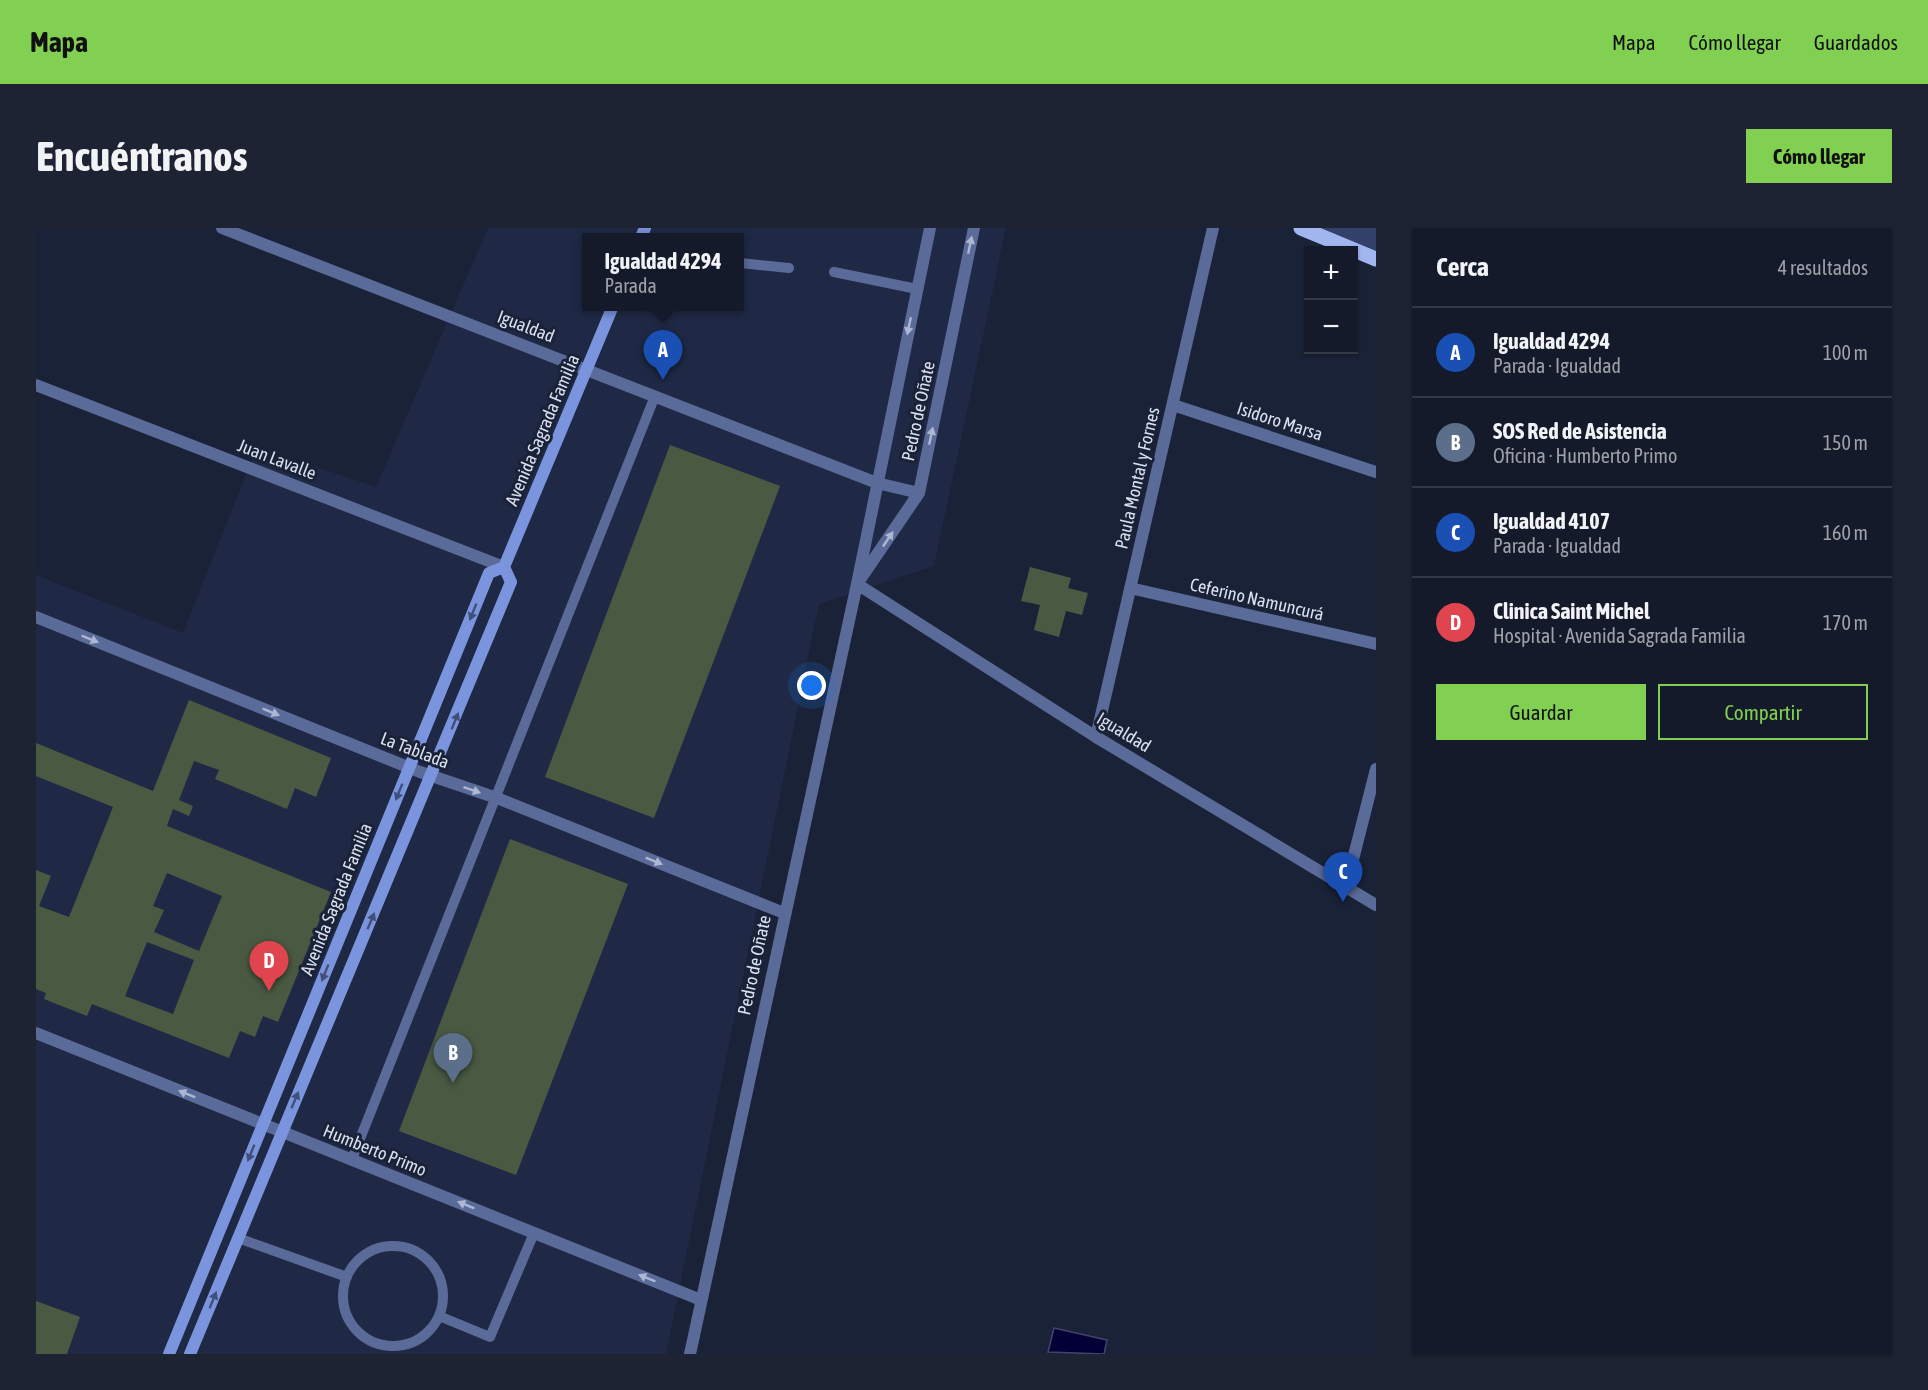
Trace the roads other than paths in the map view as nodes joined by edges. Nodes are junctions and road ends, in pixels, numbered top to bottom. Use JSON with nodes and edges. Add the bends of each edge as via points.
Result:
{"nodes":[{"id":1,"x":222,"y":228,"type":"edge"},
{"id":2,"x":930,"y":228,"type":"edge"},
{"id":3,"x":974,"y":228,"type":"edge"},
{"id":4,"x":1213,"y":228,"type":"edge"},
{"id":5,"x":1301,"y":228,"type":"edge"},
{"id":6,"x":1376,"y":260,"type":"edge"},
{"id":7,"x":744,"y":263,"type":"edge"},
{"id":8,"x":789,"y":268,"type":"dead end"},
{"id":9,"x":834,"y":272,"type":"dead end"},
{"id":10,"x":917,"y":289,"type":"junction"},
{"id":11,"x":611,"y":311,"type":"edge"},
{"id":12,"x":588,"y":369,"type":"junction"},
{"id":13,"x":36,"y":385,"type":"edge"},
{"id":14,"x":655,"y":396,"type":"junction"},
{"id":15,"x":1173,"y":405,"type":"junction"},
{"id":16,"x":1376,"y":472,"type":"edge"},
{"id":17,"x":877,"y":483,"type":"junction"},
{"id":18,"x":919,"y":493,"type":"junction"},
{"id":19,"x":504,"y":567,"type":"junction"},
{"id":20,"x":857,"y":584,"type":"junction"},
{"id":21,"x":1130,"y":588,"type":"junction"},
{"id":22,"x":36,"y":617,"type":"edge"},
{"id":23,"x":1376,"y":644,"type":"edge"},
{"id":24,"x":1096,"y":737,"type":"junction"},
{"id":25,"x":409,"y":768,"type":"junction"},
{"id":26,"x":1376,"y":769,"type":"edge"},
{"id":27,"x":432,"y":776,"type":"junction"},
{"id":28,"x":496,"y":798,"type":"junction"},
{"id":29,"x":1346,"y":887,"type":"junction"},
{"id":30,"x":1376,"y":905,"type":"edge"},
{"id":31,"x":784,"y":914,"type":"junction"},
{"id":32,"x":36,"y":1033,"type":"edge"},
{"id":33,"x":262,"y":1125,"type":"junction"},
{"id":34,"x":282,"y":1132,"type":"junction"},
{"id":35,"x":352,"y":1159,"type":"junction"},
{"id":36,"x":534,"y":1233,"type":"junction"},
{"id":37,"x":238,"y":1238,"type":"junction"},
{"id":38,"x":347,"y":1277,"type":"junction"},
{"id":39,"x":701,"y":1300,"type":"junction"},
{"id":40,"x":440,"y":1316,"type":"junction"},
{"id":41,"x":168,"y":1354,"type":"edge"},
{"id":42,"x":190,"y":1354,"type":"edge"},
{"id":43,"x":690,"y":1354,"type":"edge"}],
"edges":[{"from":1,"to":12,"type":"street","name":"Igualdad"},
{"from":2,"to":10,"type":"street","name":"Pedro de Oñate"},
{"from":18,"to":3,"type":"street","name":"Pedro de Oñate","one_way":true},
{"from":4,"to":15,"type":"street","name":"Paula Montal y Fornes"},
{"from":5,"to":6,"type":"main road"},
{"from":7,"to":8,"type":"lane"},
{"from":9,"to":10,"type":"lane"},
{"from":10,"to":17,"type":"street","name":"Pedro de Oñate","one_way":true},
{"from":11,"to":12,"type":"main road","name":"Avenida Sagrada Familia"},
{"from":12,"to":14,"type":"street","name":"Igualdad"},
{"from":12,"to":19,"type":"main road","name":"Avenida Sagrada Familia"},
{"from":13,"to":19,"type":"street","name":"Juan Lavalle"},
{"from":14,"to":17,"type":"street","name":"Igualdad"},
{"from":14,"to":28,"type":"lane"},
{"from":15,"to":16,"type":"street","name":"Isidoro Marsa"},
{"from":15,"to":21,"type":"street","name":"Paula Montal y Fornes"},
{"from":17,"to":18,"type":"street","name":"Igualdad"},
{"from":17,"to":20,"type":"street","name":"Pedro de Oñate"},
{"from":20,"to":18,"type":"street","name":"Pedro de Oñate","one_way":true},
{"from":19,"to":25,"type":"main road","name":"Avenida Sagrada Familia","one_way":true,"via":[[489,573]]},
{"from":27,"to":19,"type":"main road","name":"Avenida Sagrada Familia","one_way":true,"via":[[511,582]]},
{"from":20,"to":24,"type":"street","name":"Igualdad"},
{"from":20,"to":31,"type":"street","name":"Pedro de Oñate"},
{"from":21,"to":23,"type":"street","name":"Ceferino Namuncurá"},
{"from":21,"to":24,"type":"street","name":"Paula Montal y Fornes"},
{"from":22,"to":25,"type":"street","name":"La Tablada","one_way":true},
{"from":24,"to":29,"type":"street","name":"Igualdad"},
{"from":25,"to":27,"type":"street","name":"La Tablada"},
{"from":25,"to":33,"type":"main road","name":"Avenida Sagrada Familia","one_way":true},
{"from":26,"to":29,"type":"street"},
{"from":27,"to":28,"type":"street","name":"La Tablada","one_way":true},
{"from":34,"to":27,"type":"main road","name":"Avenida Sagrada Familia","one_way":true},
{"from":28,"to":31,"type":"street","name":"La Tablada","one_way":true},
{"from":28,"to":35,"type":"lane"},
{"from":29,"to":30,"type":"street","name":"Igualdad"},
{"from":31,"to":39,"type":"street","name":"Pedro de Oñate"},
{"from":33,"to":32,"type":"street","name":"Humberto Primo","one_way":true},
{"from":33,"to":34,"type":"street","name":"Humberto Primo"},
{"from":33,"to":41,"type":"main road","name":"Avenida Sagrada Familia","one_way":true},
{"from":34,"to":35,"type":"street","name":"Humberto Primo"},
{"from":34,"to":37,"type":"main road","name":"Avenida Sagrada Familia"},
{"from":36,"to":35,"type":"street","name":"Humberto Primo","one_way":true},
{"from":39,"to":36,"type":"street","name":"Humberto Primo","one_way":true},
{"from":36,"to":40,"type":"lane","via":[[490,1337]]},
{"from":37,"to":38,"type":"lane"},
{"from":42,"to":37,"type":"main road","name":"Avenida Sagrada Familia","one_way":true},
{"from":38,"to":40,"type":"lane","via":[[344,1308],[360,1334],[373,1342],[404,1345],[419,1339]]},
{"from":38,"to":40,"type":"lane","via":[[356,1262],[370,1252],[387,1246],[404,1247],[433,1266],[441,1282]]},
{"from":39,"to":43,"type":"street","name":"Pedro de Oñate"}]}
